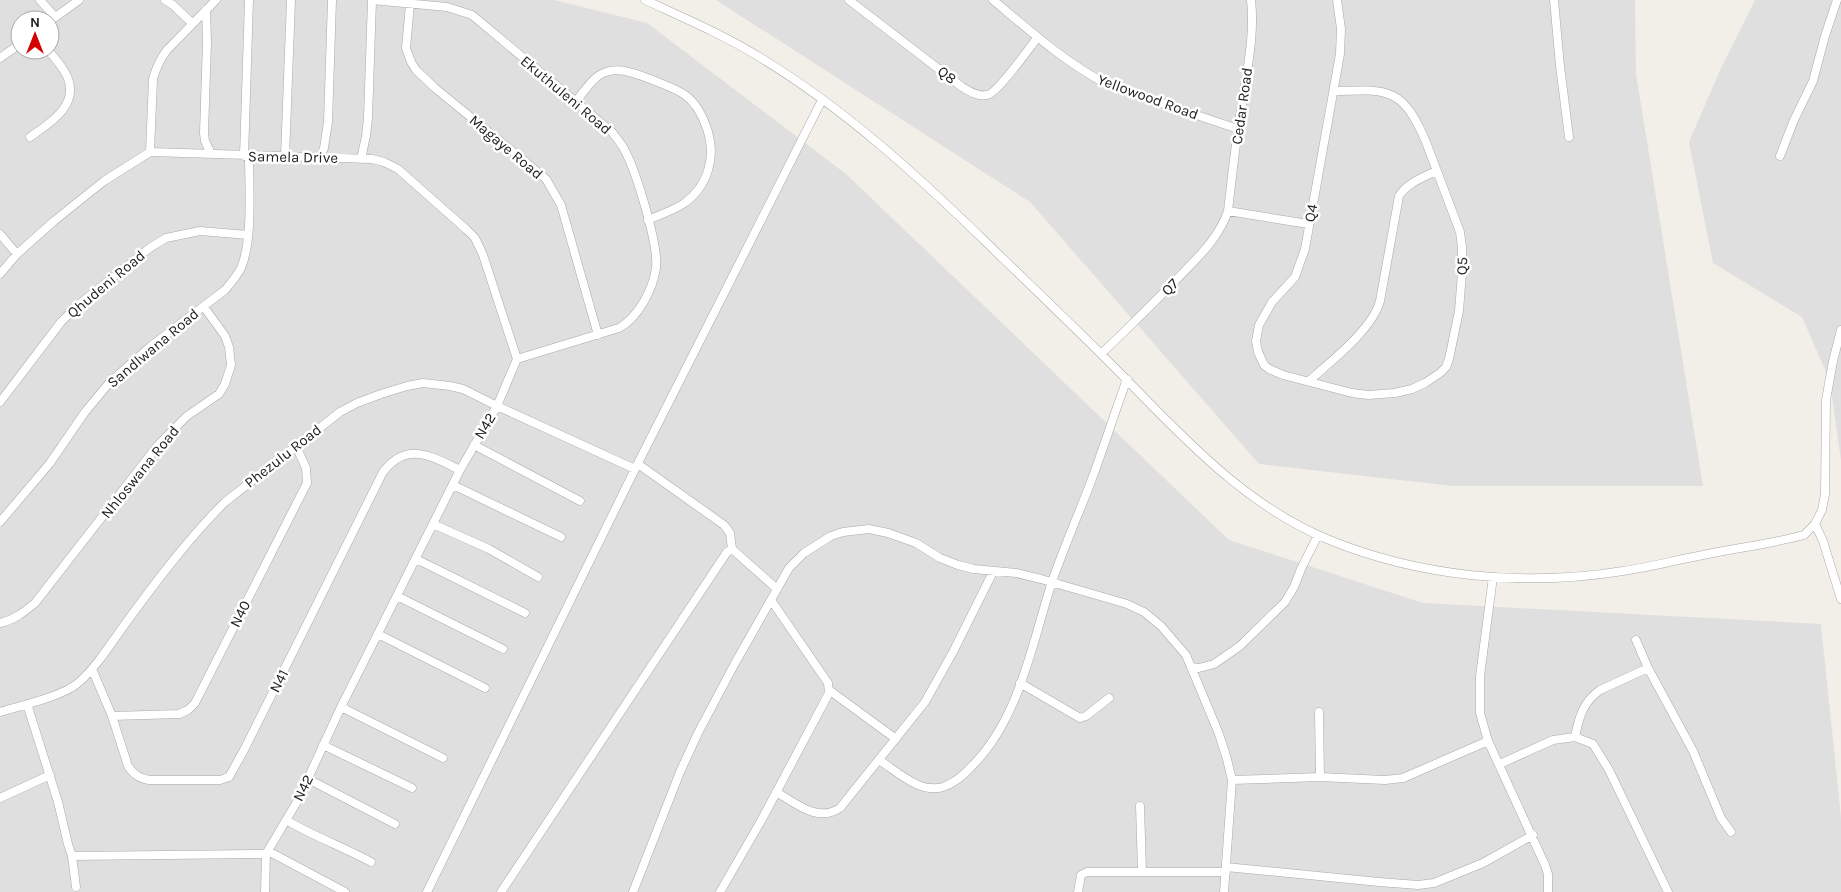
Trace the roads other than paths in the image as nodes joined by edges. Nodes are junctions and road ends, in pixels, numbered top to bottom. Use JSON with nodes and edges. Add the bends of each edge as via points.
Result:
{"nodes":[{"id":1,"x":79,"y":0,"type":"edge"},
{"id":2,"x":165,"y":0,"type":"edge"},
{"id":3,"x":216,"y":0,"type":"edge"},
{"id":4,"x":249,"y":0,"type":"edge"},
{"id":5,"x":291,"y":0,"type":"edge"},
{"id":6,"x":332,"y":0,"type":"edge"},
{"id":7,"x":372,"y":0,"type":"edge"},
{"id":8,"x":645,"y":0,"type":"edge"},
{"id":9,"x":849,"y":0,"type":"edge"},
{"id":10,"x":993,"y":0,"type":"edge"},
{"id":11,"x":1251,"y":0,"type":"edge"},
{"id":12,"x":1337,"y":0,"type":"edge"},
{"id":13,"x":1554,"y":0,"type":"edge"},
{"id":14,"x":1837,"y":0,"type":"edge"},
{"id":15,"x":410,"y":4,"type":"junction"},
{"id":16,"x":206,"y":10,"type":"junction"},
{"id":17,"x":60,"y":13,"type":"edge"},
{"id":18,"x":192,"y":23,"type":"junction"},
{"id":19,"x":1038,"y":37,"type":"junction"},
{"id":20,"x":55,"y":60,"type":"edge"},
{"id":21,"x":1334,"y":91,"type":"junction"},
{"id":22,"x":822,"y":100,"type":"junction"},
{"id":23,"x":576,"y":101,"type":"junction"},
{"id":24,"x":1238,"y":129,"type":"junction"},
{"id":25,"x":30,"y":137,"type":"dead end"},
{"id":26,"x":1569,"y":137,"type":"dead end"},
{"id":27,"x":150,"y":152,"type":"junction"},
{"id":28,"x":211,"y":154,"type":"junction"},
{"id":29,"x":246,"y":156,"type":"junction"},
{"id":30,"x":285,"y":156,"type":"junction"},
{"id":31,"x":1780,"y":156,"type":"dead end"},
{"id":32,"x":320,"y":157,"type":"junction"},
{"id":33,"x":361,"y":159,"type":"junction"},
{"id":34,"x":1436,"y":171,"type":"junction"},
{"id":35,"x":1228,"y":211,"type":"junction"},
{"id":36,"x":648,"y":220,"type":"junction"},
{"id":37,"x":1308,"y":224,"type":"junction"},
{"id":38,"x":0,"y":234,"type":"edge"},
{"id":39,"x":248,"y":235,"type":"junction"},
{"id":40,"x":17,"y":254,"type":"junction"},
{"id":41,"x":0,"y":274,"type":"edge"},
{"id":42,"x":204,"y":307,"type":"junction"},
{"id":43,"x":1841,"y":330,"type":"edge"},
{"id":44,"x":598,"y":335,"type":"junction"},
{"id":45,"x":1101,"y":354,"type":"junction"},
{"id":46,"x":517,"y":359,"type":"junction"},
{"id":47,"x":1127,"y":379,"type":"junction"},
{"id":48,"x":1308,"y":381,"type":"junction"},
{"id":49,"x":0,"y":402,"type":"edge"},
{"id":50,"x":496,"y":406,"type":"junction"},
{"id":51,"x":474,"y":445,"type":"junction"},
{"id":52,"x":296,"y":446,"type":"junction"},
{"id":53,"x":637,"y":467,"type":"junction"},
{"id":54,"x":460,"y":470,"type":"junction"},
{"id":55,"x":453,"y":485,"type":"junction"},
{"id":56,"x":580,"y":502,"type":"dead end"},
{"id":57,"x":0,"y":522,"type":"edge"},
{"id":58,"x":433,"y":524,"type":"junction"},
{"id":59,"x":1815,"y":524,"type":"junction"},
{"id":60,"x":1318,"y":535,"type":"junction"},
{"id":61,"x":561,"y":537,"type":"dead end"},
{"id":62,"x":732,"y":549,"type":"junction"},
{"id":63,"x":416,"y":559,"type":"junction"},
{"id":64,"x":993,"y":572,"type":"junction"},
{"id":65,"x":538,"y":577,"type":"dead end"},
{"id":66,"x":1493,"y":577,"type":"junction"},
{"id":67,"x":1052,"y":582,"type":"junction"},
{"id":68,"x":776,"y":590,"type":"junction"},
{"id":69,"x":397,"y":596,"type":"junction"},
{"id":70,"x":1841,"y":599,"type":"edge"},
{"id":71,"x":771,"y":600,"type":"junction"},
{"id":72,"x":525,"y":612,"type":"dead end"},
{"id":73,"x":0,"y":623,"type":"edge"},
{"id":74,"x":378,"y":634,"type":"junction"},
{"id":75,"x":1636,"y":640,"type":"dead end"},
{"id":76,"x":503,"y":649,"type":"dead end"},
{"id":77,"x":1191,"y":667,"type":"junction"},
{"id":78,"x":1648,"y":668,"type":"junction"},
{"id":79,"x":92,"y":669,"type":"junction"},
{"id":80,"x":1020,"y":683,"type":"junction"},
{"id":81,"x":485,"y":688,"type":"dead end"},
{"id":82,"x":829,"y":690,"type":"junction"},
{"id":83,"x":1109,"y":698,"type":"dead end"},
{"id":84,"x":27,"y":704,"type":"junction"},
{"id":85,"x":341,"y":707,"type":"junction"},
{"id":86,"x":0,"y":712,"type":"edge"},
{"id":87,"x":1319,"y":712,"type":"dead end"},
{"id":88,"x":112,"y":716,"type":"junction"},
{"id":89,"x":1575,"y":737,"type":"junction"},
{"id":90,"x":896,"y":739,"type":"junction"},
{"id":91,"x":1488,"y":742,"type":"junction"},
{"id":92,"x":324,"y":745,"type":"junction"},
{"id":93,"x":443,"y":758,"type":"dead end"},
{"id":94,"x":880,"y":760,"type":"junction"},
{"id":95,"x":1500,"y":764,"type":"junction"},
{"id":96,"x":50,"y":775,"type":"junction"},
{"id":97,"x":1320,"y":777,"type":"junction"},
{"id":98,"x":308,"y":779,"type":"junction"},
{"id":99,"x":1232,"y":780,"type":"junction"},
{"id":100,"x":412,"y":788,"type":"dead end"},
{"id":101,"x":776,"y":792,"type":"junction"},
{"id":102,"x":0,"y":798,"type":"edge"},
{"id":103,"x":1140,"y":806,"type":"dead end"},
{"id":104,"x":286,"y":820,"type":"junction"},
{"id":105,"x":395,"y":824,"type":"dead end"},
{"id":106,"x":1730,"y":832,"type":"dead end"},
{"id":107,"x":1533,"y":836,"type":"junction"},
{"id":108,"x":267,"y":852,"type":"junction"},
{"id":109,"x":72,"y":856,"type":"junction"},
{"id":110,"x":371,"y":862,"type":"dead end"},
{"id":111,"x":1226,"y":870,"type":"junction"},
{"id":112,"x":1142,"y":872,"type":"junction"},
{"id":113,"x":76,"y":887,"type":"dead end"},
{"id":114,"x":264,"y":892,"type":"edge"},
{"id":115,"x":345,"y":892,"type":"edge"},
{"id":116,"x":427,"y":892,"type":"edge"},
{"id":117,"x":502,"y":892,"type":"edge"},
{"id":118,"x":633,"y":892,"type":"edge"},
{"id":119,"x":720,"y":892,"type":"edge"},
{"id":120,"x":1078,"y":892,"type":"edge"},
{"id":121,"x":1224,"y":892,"type":"edge"},
{"id":122,"x":1548,"y":892,"type":"edge"},
{"id":123,"x":1668,"y":892,"type":"edge"}],
"edges":[{"from":1,"to":17,"type":"street"},
{"from":2,"to":18,"type":"street"},
{"from":3,"to":16,"type":"street"},
{"from":4,"to":29,"type":"street","name":"Sandlwana Road"},
{"from":5,"to":30,"type":"street"},
{"from":6,"to":32,"type":"street","via":[[328,122]]},
{"from":7,"to":15,"type":"street","name":"Ekuthuleni Road"},
{"from":7,"to":33,"type":"street","via":[[368,118]]},
{"from":8,"to":22,"type":"street","via":[[762,58]]},
{"from":9,"to":19,"type":"street","name":"Q8","via":[[962,87],[980,95],[996,90]]},
{"from":10,"to":19,"type":"street","name":"Yellowood Road"},
{"from":11,"to":24,"type":"street","name":"Cedar Road","via":[[1251,35]]},
{"from":12,"to":21,"type":"street","name":"Q4","via":[[1342,42]]},
{"from":13,"to":26,"type":"street"},
{"from":14,"to":31,"type":"street","via":[[1813,81]]},
{"from":15,"to":23,"type":"street","name":"Ekuthuleni Road","via":[[447,7],[472,15]]},
{"from":15,"to":44,"type":"street","name":"Magaye Road","via":[[406,48],[416,70],[534,168],[554,190],[568,227]]},
{"from":16,"to":18,"type":"street"},
{"from":16,"to":28,"type":"street","via":[[204,132]]},
{"from":18,"to":27,"type":"street","via":[[163,55],[156,69]]},
{"from":19,"to":24,"type":"street","name":"Yellowood Road","via":[[1110,86]]},
{"from":20,"to":25,"type":"street","via":[[68,78],[69,98],[64,110]]},
{"from":21,"to":34,"type":"street","name":"Q5","via":[[1379,91],[1406,104],[1420,127]]},
{"from":21,"to":37,"type":"street","name":"Q4"},
{"from":22,"to":45,"type":"street","via":[[851,120],[911,172]]},
{"from":22,"to":53,"type":"street"},
{"from":23,"to":36,"type":"street","name":"Ekuthuleni Road","via":[[612,132],[626,151]]},
{"from":23,"to":36,"type":"street","via":[[595,78],[612,70],[639,74],[687,96],[703,118],[712,147],[708,172],[700,186],[682,204]]},
{"from":24,"to":35,"type":"street","name":"Cedar Road"},
{"from":27,"to":28,"type":"street","name":"Samela Drive"},
{"from":27,"to":40,"type":"street","via":[[104,181]]},
{"from":28,"to":29,"type":"street","name":"Samela Drive"},
{"from":29,"to":30,"type":"street","name":"Samela Drive"},
{"from":29,"to":39,"type":"street","name":"Sandlwana Road"},
{"from":30,"to":32,"type":"street","name":"Samela Drive"},
{"from":32,"to":33,"type":"street","name":"Samela Drive"},
{"from":33,"to":46,"type":"street","name":"Samela Drive","via":[[384,162],[398,169],[476,238]]},
{"from":34,"to":48,"type":"street","via":[[1413,182],[1399,196],[1380,301],[1373,317]]},
{"from":34,"to":48,"type":"street","name":"Q5","via":[[1460,232],[1463,257],[1459,311],[1446,367],[1426,383],[1412,389],[1380,395],[1352,393]]},
{"from":35,"to":37,"type":"street"},
{"from":35,"to":45,"type":"street","name":"Q7","via":[[1224,224],[1205,251]]},
{"from":36,"to":44,"type":"street","name":"Ekuthuleni Road","via":[[656,253],[654,279],[627,324]]},
{"from":37,"to":48,"type":"street","name":"Q4","via":[[1299,270],[1272,302],[1259,325],[1256,341],[1260,358],[1270,369]]},
{"from":38,"to":40,"type":"street"},
{"from":39,"to":42,"type":"street","name":"Sandlwana Road","via":[[241,268],[225,290]]},
{"from":39,"to":49,"type":"street","name":"Qhudeni Road","via":[[200,231],[166,238],[151,247],[72,311]]},
{"from":40,"to":41,"type":"street"},
{"from":42,"to":57,"type":"street","name":"Sandlwana Road","via":[[151,346],[110,382],[50,463]]},
{"from":42,"to":73,"type":"street","name":"Nhloswana Road","via":[[229,347],[231,365],[225,384],[218,394],[187,416],[158,445],[34,603],[23,613]]},
{"from":43,"to":59,"type":"street","via":[[1826,400],[1825,494]]},
{"from":44,"to":46,"type":"street","name":"Ekuthuleni Road"},
{"from":45,"to":47,"type":"street"},
{"from":46,"to":50,"type":"street"},
{"from":47,"to":60,"type":"street","via":[[1228,478],[1283,516]]},
{"from":47,"to":67,"type":"street"},
{"from":50,"to":51,"type":"street","name":"N42"},
{"from":50,"to":52,"type":"street","name":"Phezulu Road","via":[[450,386],[432,383],[407,386],[340,412]]},
{"from":50,"to":53,"type":"street","name":"Phezulu Road"},
{"from":51,"to":54,"type":"street","name":"N42"},
{"from":51,"to":56,"type":"street"},
{"from":52,"to":79,"type":"street","name":"Phezulu Road","via":[[209,518],[154,584]]},
{"from":52,"to":88,"type":"street","name":"N40","via":[[306,468],[307,483],[195,703],[178,714]]},
{"from":53,"to":62,"type":"street","name":"Phezulu Road","via":[[724,525],[730,533]]},
{"from":53,"to":116,"type":"street"},
{"from":54,"to":55,"type":"street","name":"N42"},
{"from":54,"to":88,"type":"street","name":"N41","via":[[423,454],[400,456],[383,472],[229,777],[220,780],[139,778],[128,766]]},
{"from":55,"to":58,"type":"street","name":"N42"},
{"from":55,"to":61,"type":"street"},
{"from":58,"to":63,"type":"street","name":"N42"},
{"from":58,"to":65,"type":"street"},
{"from":59,"to":66,"type":"street","via":[[1804,535],[1622,571],[1556,578]]},
{"from":59,"to":70,"type":"street"},
{"from":60,"to":66,"type":"street","via":[[1371,554],[1426,568]]},
{"from":60,"to":77,"type":"street","via":[[1284,602],[1240,646],[1214,664]]},
{"from":62,"to":68,"type":"street"},
{"from":62,"to":117,"type":"street","via":[[719,563]]},
{"from":63,"to":69,"type":"street","name":"N42"},
{"from":63,"to":72,"type":"street"},
{"from":64,"to":67,"type":"street","via":[[1016,573]]},
{"from":64,"to":68,"type":"street","via":[[958,565],[916,543],[888,533],[855,530],[831,536],[804,552],[789,568]]},
{"from":64,"to":90,"type":"street","via":[[925,702]]},
{"from":66,"to":91,"type":"street","via":[[1480,684],[1480,713]]},
{"from":67,"to":77,"type":"street","via":[[1144,612],[1186,655]]},
{"from":67,"to":80,"type":"street"},
{"from":68,"to":71,"type":"street"},
{"from":69,"to":74,"type":"street","name":"N42"},
{"from":69,"to":76,"type":"street"},
{"from":71,"to":82,"type":"street"},
{"from":71,"to":118,"type":"street","via":[[698,733]]},
{"from":74,"to":81,"type":"street"},
{"from":74,"to":85,"type":"street","name":"N42"},
{"from":75,"to":78,"type":"street"},
{"from":77,"to":99,"type":"street","via":[[1219,734]]},
{"from":78,"to":89,"type":"street","via":[[1593,694],[1584,705]]},
{"from":78,"to":106,"type":"street","via":[[1693,751],[1715,806]]},
{"from":79,"to":84,"type":"street","name":"Phezulu Road","via":[[77,684]]},
{"from":79,"to":88,"type":"street","name":"N41"},
{"from":80,"to":83,"type":"street","via":[[1080,718]]},
{"from":80,"to":94,"type":"street","via":[[1014,702],[982,757],[966,773],[944,787],[920,786]]},
{"from":82,"to":90,"type":"street"},
{"from":82,"to":101,"type":"street"},
{"from":84,"to":86,"type":"street","name":"Phezulu Road"},
{"from":84,"to":96,"type":"street"},
{"from":85,"to":92,"type":"street","name":"N42"},
{"from":85,"to":93,"type":"street"},
{"from":87,"to":97,"type":"street"},
{"from":89,"to":95,"type":"street","via":[[1553,740]]},
{"from":89,"to":123,"type":"street","via":[[1593,744],[1598,751]]},
{"from":90,"to":94,"type":"street"},
{"from":91,"to":95,"type":"street"},
{"from":91,"to":97,"type":"street","via":[[1402,778]]},
{"from":92,"to":98,"type":"street","name":"N42"},
{"from":92,"to":100,"type":"street"},
{"from":94,"to":101,"type":"street","via":[[840,808],[832,813],[816,814]]},
{"from":95,"to":107,"type":"street"},
{"from":96,"to":102,"type":"street"},
{"from":96,"to":109,"type":"street"},
{"from":97,"to":99,"type":"street"},
{"from":98,"to":104,"type":"street","name":"N42"},
{"from":98,"to":105,"type":"street"},
{"from":99,"to":111,"type":"street"},
{"from":101,"to":119,"type":"street"},
{"from":103,"to":112,"type":"street"},
{"from":104,"to":108,"type":"street","name":"N42"},
{"from":104,"to":110,"type":"street"},
{"from":107,"to":111,"type":"street","via":[[1483,863],[1434,883],[1418,885]]},
{"from":107,"to":122,"type":"street","via":[[1548,874]]},
{"from":108,"to":109,"type":"street"},
{"from":108,"to":114,"type":"street"},
{"from":108,"to":115,"type":"street"},
{"from":109,"to":113,"type":"street"},
{"from":111,"to":112,"type":"street"},
{"from":111,"to":121,"type":"street"},
{"from":112,"to":120,"type":"street","via":[[1087,872],[1081,875]]}]}
